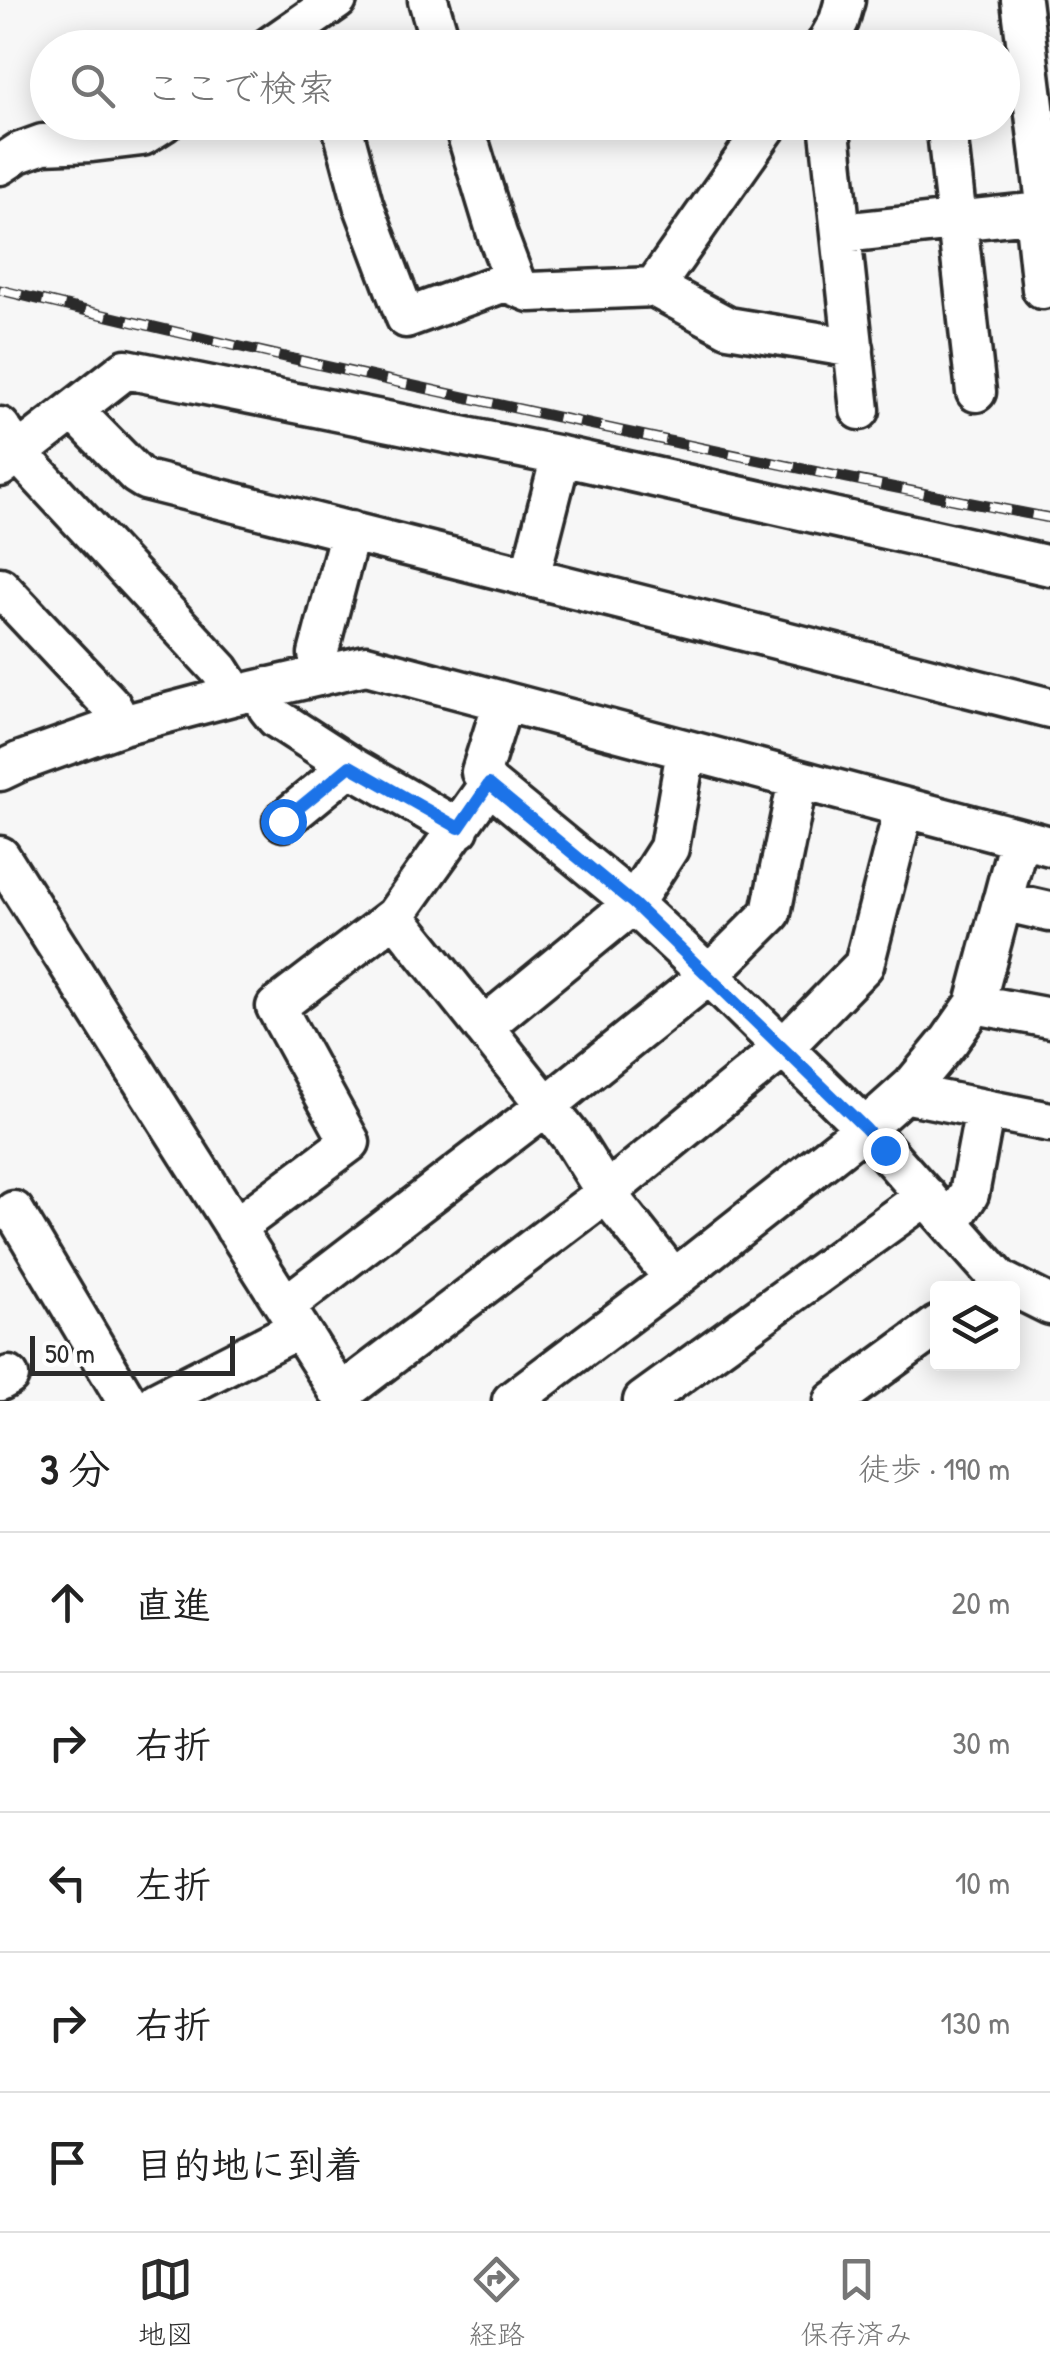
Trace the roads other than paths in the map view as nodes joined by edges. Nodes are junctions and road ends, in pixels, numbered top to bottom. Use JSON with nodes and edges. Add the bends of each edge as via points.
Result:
{"nodes":[{"id":1,"x":428,"y":0,"type":"edge"},
{"id":2,"x":845,"y":0,"type":"edge"},
{"id":3,"x":1021,"y":0,"type":"edge"},
{"id":4,"x":437,"y":30,"type":"edge"},
{"id":5,"x":834,"y":30,"type":"edge"},
{"id":6,"x":109,"y":140,"type":"edge"},
{"id":7,"x":345,"y":140,"type":"edge"},
{"id":8,"x":468,"y":140,"type":"edge"},
{"id":9,"x":757,"y":140,"type":"edge"},
{"id":10,"x":831,"y":140,"type":"edge"},
{"id":11,"x":948,"y":140,"type":"edge"},
{"id":12,"x":0,"y":165,"type":"edge"},
{"id":13,"x":1044,"y":212,"type":"edge"},
{"id":14,"x":958,"y":222,"type":"junction"},
{"id":15,"x":842,"y":233,"type":"junction"},
{"id":16,"x":517,"y":287,"type":"junction"},
{"id":17,"x":654,"y":288,"type":"junction"},
{"id":18,"x":1042,"y":289,"type":"dead end"},
{"id":19,"x":854,"y":348,"type":"junction"},
{"id":20,"x":976,"y":392,"type":"dead end"},
{"id":21,"x":860,"y":410,"type":"dead end"},
{"id":22,"x":74,"y":411,"type":"junction"},
{"id":23,"x":6,"y":449,"type":"edge"},
{"id":24,"x":560,"y":456,"type":"junction"},
{"id":25,"x":350,"y":531,"type":"junction"},
{"id":26,"x":1050,"y":566,"type":"edge"},
{"id":27,"x":530,"y":577,"type":"junction"},
{"id":28,"x":0,"y":587,"type":"edge"},
{"id":29,"x":324,"y":675,"type":"junction"},
{"id":30,"x":252,"y":691,"type":"junction"},
{"id":31,"x":503,"y":702,"type":"junction"},
{"id":32,"x":1050,"y":708,"type":"edge"},
{"id":33,"x":122,"y":725,"type":"junction"},
{"id":34,"x":686,"y":751,"type":"junction"},
{"id":35,"x":350,"y":766,"type":"junction"},
{"id":36,"x":0,"y":771,"type":"edge"},
{"id":37,"x":798,"y":780,"type":"junction"},
{"id":38,"x":489,"y":784,"type":"junction"},
{"id":39,"x":904,"y":808,"type":"junction"},
{"id":40,"x":283,"y":821,"type":"dead end"},
{"id":41,"x":459,"y":828,"type":"junction"},
{"id":42,"x":1034,"y":842,"type":"edge"},
{"id":43,"x":0,"y":858,"type":"edge"},
{"id":44,"x":1002,"y":902,"type":"junction"},
{"id":45,"x":634,"y":904,"type":"junction"},
{"id":46,"x":1050,"y":912,"type":"edge"},
{"id":47,"x":396,"y":916,"type":"junction"},
{"id":48,"x":709,"y":975,"type":"junction"},
{"id":49,"x":975,"y":1004,"type":"junction"},
{"id":50,"x":1050,"y":1018,"type":"edge"},
{"id":51,"x":483,"y":1027,"type":"junction"},
{"id":52,"x":784,"y":1048,"type":"junction"},
{"id":53,"x":904,"y":1093,"type":"junction"},
{"id":54,"x":546,"y":1106,"type":"junction"},
{"id":55,"x":985,"y":1110,"type":"junction"},
{"id":56,"x":1050,"y":1122,"type":"edge"},
{"id":57,"x":865,"y":1128,"type":"junction"},
{"id":58,"x":606,"y":1193,"type":"junction"},
{"id":59,"x":938,"y":1210,"type":"junction"},
{"id":60,"x":14,"y":1211,"type":"dead end"},
{"id":61,"x":235,"y":1228,"type":"junction"},
{"id":62,"x":674,"y":1279,"type":"junction"},
{"id":63,"x":992,"y":1281,"type":"edge"},
{"id":64,"x":1020,"y":1291,"type":"edge"},
{"id":65,"x":1048,"y":1298,"type":"edge"},
{"id":66,"x":292,"y":1317,"type":"junction"},
{"id":67,"x":930,"y":1331,"type":"edge"},
{"id":68,"x":343,"y":1398,"type":"edge"},
{"id":69,"x":128,"y":1401,"type":"edge"},
{"id":70,"x":157,"y":1401,"type":"edge"},
{"id":71,"x":512,"y":1401,"type":"edge"},
{"id":72,"x":643,"y":1401,"type":"edge"},
{"id":73,"x":834,"y":1401,"type":"edge"}],
"edges":[{"from":1,"to":4,"type":"street"},
{"from":2,"to":5,"type":"street"},
{"from":3,"to":13,"type":"street"},
{"from":6,"to":12,"type":"street","via":[[43,144]]},
{"from":7,"to":16,"type":"street","via":[[406,318],[506,282]]},
{"from":8,"to":16,"type":"street"},
{"from":9,"to":17,"type":"street"},
{"from":10,"to":15,"type":"street"},
{"from":11,"to":14,"type":"street"},
{"from":13,"to":14,"type":"street"},
{"from":13,"to":18,"type":"street"},
{"from":14,"to":15,"type":"street"},
{"from":14,"to":20,"type":"street"},
{"from":15,"to":19,"type":"street"},
{"from":16,"to":17,"type":"street"},
{"from":17,"to":19,"type":"street","via":[[728,327]]},
{"from":19,"to":21,"type":"street"},
{"from":22,"to":23,"type":"street"},
{"from":22,"to":24,"type":"street","via":[[126,369]]},
{"from":22,"to":25,"type":"street","via":[[145,480]]},
{"from":23,"to":30,"type":"street","via":[[220,670]]},
{"from":24,"to":26,"type":"street"},
{"from":24,"to":27,"type":"street"},
{"from":25,"to":27,"type":"street"},
{"from":25,"to":29,"type":"street","via":[[318,654]]},
{"from":27,"to":32,"type":"street"},
{"from":28,"to":33,"type":"street","via":[[111,705]]},
{"from":29,"to":30,"type":"street"},
{"from":29,"to":31,"type":"street","via":[[366,665]]},
{"from":30,"to":33,"type":"street"},
{"from":30,"to":35,"type":"street","via":[[276,718]]},
{"from":31,"to":34,"type":"street"},
{"from":31,"to":38,"type":"street","via":[[481,772]]},
{"from":33,"to":36,"type":"street"},
{"from":34,"to":37,"type":"street"},
{"from":34,"to":45,"type":"street","via":[[670,848]]},
{"from":35,"to":40,"type":"street"},
{"from":35,"to":41,"type":"street"},
{"from":37,"to":39,"type":"street"},
{"from":37,"to":48,"type":"street","via":[[771,913]]},
{"from":38,"to":41,"type":"street"},
{"from":38,"to":45,"type":"street"},
{"from":39,"to":42,"type":"street"},
{"from":39,"to":52,"type":"street","via":[[864,965]]},
{"from":41,"to":47,"type":"street"},
{"from":42,"to":44,"type":"street"},
{"from":43,"to":61,"type":"street"},
{"from":44,"to":46,"type":"street"},
{"from":44,"to":49,"type":"street"},
{"from":45,"to":48,"type":"street"},
{"from":45,"to":51,"type":"street"},
{"from":47,"to":51,"type":"street"},
{"from":47,"to":61,"type":"street","via":[[276,1007],[350,1142]]},
{"from":48,"to":52,"type":"street"},
{"from":48,"to":54,"type":"street"},
{"from":49,"to":50,"type":"street"},
{"from":49,"to":53,"type":"street"},
{"from":51,"to":54,"type":"street"},
{"from":52,"to":57,"type":"street"},
{"from":52,"to":58,"type":"street"},
{"from":53,"to":55,"type":"street"},
{"from":53,"to":57,"type":"street"},
{"from":54,"to":58,"type":"street"},
{"from":54,"to":66,"type":"street"},
{"from":55,"to":56,"type":"street"},
{"from":55,"to":59,"type":"street","via":[[969,1194]]},
{"from":57,"to":59,"type":"street"},
{"from":57,"to":62,"type":"street"},
{"from":58,"to":62,"type":"street"},
{"from":58,"to":68,"type":"street"},
{"from":59,"to":63,"type":"street"},
{"from":59,"to":72,"type":"street"},
{"from":60,"to":69,"type":"street"},
{"from":61,"to":66,"type":"street"},
{"from":62,"to":71,"type":"street"},
{"from":64,"to":65,"type":"street"},
{"from":66,"to":68,"type":"street"},
{"from":66,"to":70,"type":"street"},
{"from":67,"to":73,"type":"street"}]}
